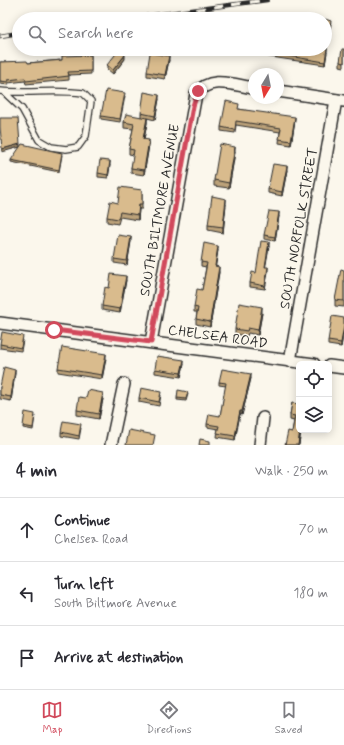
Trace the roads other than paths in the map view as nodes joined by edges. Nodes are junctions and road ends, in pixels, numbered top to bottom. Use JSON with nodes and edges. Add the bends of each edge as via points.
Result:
{"nodes":[{"id":1,"x":248,"y":87,"type":"edge"},
{"id":2,"x":2,"y":92,"type":"edge"},
{"id":3,"x":284,"y":92,"type":"edge"},
{"id":4,"x":340,"y":100,"type":"edge"},
{"id":5,"x":0,"y":323,"type":"edge"},
{"id":6,"x":151,"y":342,"type":"junction"},
{"id":7,"x":290,"y":361,"type":"junction"},
{"id":8,"x":296,"y":362,"type":"edge"},
{"id":9,"x":332,"y":366,"type":"edge"},
{"id":10,"x":344,"y":368,"type":"edge"},
{"id":11,"x":124,"y":384,"type":"dead end"},
{"id":12,"x":264,"y":418,"type":"dead end"},
{"id":13,"x":111,"y":445,"type":"edge"},
{"id":14,"x":260,"y":445,"type":"edge"}],
"edges":[{"from":1,"to":6,"type":"street","name":"SOUTH BILTMORE AVENUE","via":[[214,82],[203,86],[196,94]]},
{"from":2,"to":2,"type":"lane","via":[[83,92],[92,102],[86,136],[78,147],[66,149],[39,140],[22,109]]},
{"from":3,"to":4,"type":"street"},
{"from":4,"to":7,"type":"street","name":"SOUTH NORFOLK STREET"},
{"from":5,"to":6,"type":"street","name":"CHELSEA ROAD"},
{"from":6,"to":7,"type":"street","name":"CHELSEA ROAD"},
{"from":7,"to":8,"type":"street","name":"CHELSEA ROAD"},
{"from":9,"to":10,"type":"street"},
{"from":11,"to":13,"type":"street"},
{"from":12,"to":14,"type":"street"}]}
